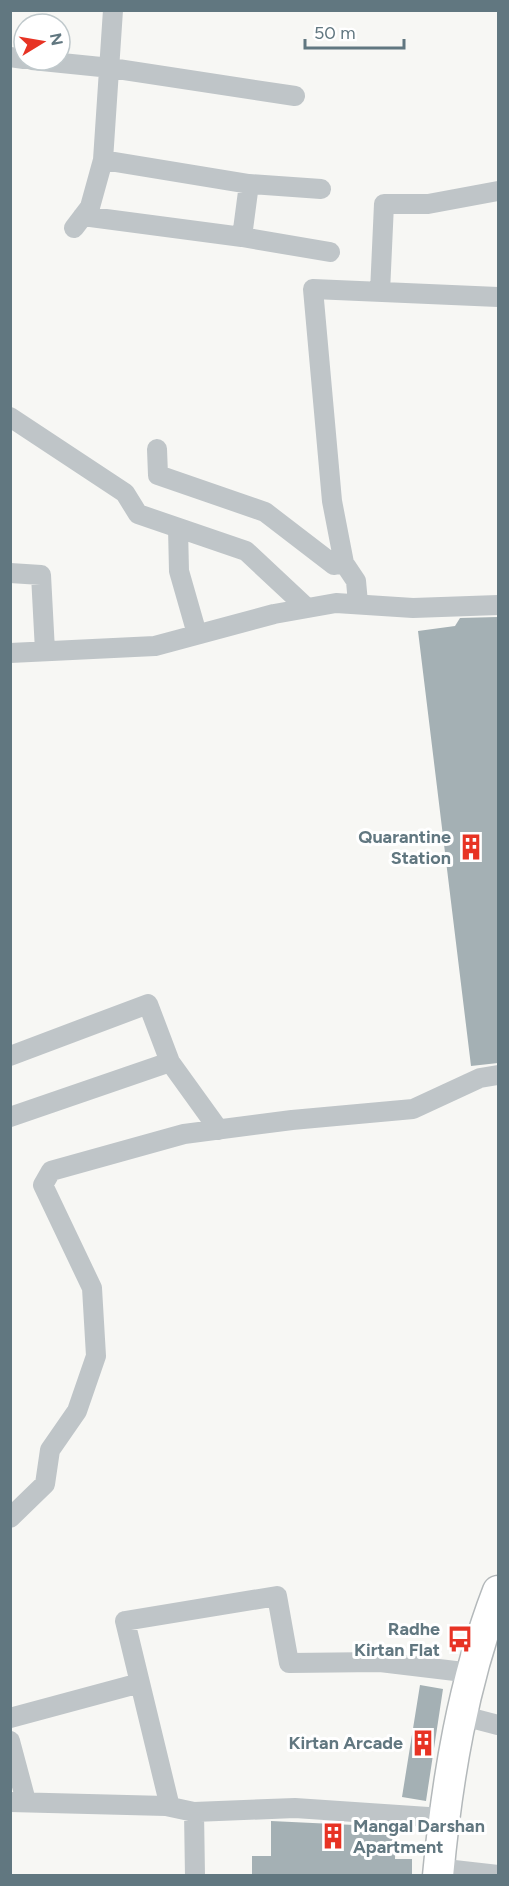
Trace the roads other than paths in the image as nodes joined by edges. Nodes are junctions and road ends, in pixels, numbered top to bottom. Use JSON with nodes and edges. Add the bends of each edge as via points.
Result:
{"nodes":[{"id":1,"x":113,"y":10,"type":"edge"},
{"id":2,"x":72,"y":64,"type":"edge"},
{"id":3,"x":111,"y":68,"type":"junction"},
{"id":4,"x":294,"y":96,"type":"dead end"},
{"id":5,"x":103,"y":160,"type":"junction"},
{"id":6,"x":249,"y":184,"type":"junction"},
{"id":7,"x":321,"y":189,"type":"dead end"},
{"id":8,"x":498,"y":191,"type":"edge"},
{"id":9,"x":242,"y":237,"type":"junction"},
{"id":10,"x":330,"y":252,"type":"dead end"},
{"id":11,"x":380,"y":292,"type":"junction"},
{"id":12,"x":498,"y":297,"type":"edge"},
{"id":13,"x":13,"y":412,"type":"edge"},
{"id":14,"x":157,"y":449,"type":"dead end"},
{"id":15,"x":177,"y":528,"type":"junction"},
{"id":16,"x":344,"y":563,"type":"junction"},
{"id":17,"x":10,"y":573,"type":"edge"},
{"id":18,"x":358,"y":603,"type":"junction"},
{"id":19,"x":498,"y":605,"type":"edge"},
{"id":20,"x":306,"y":608,"type":"junction"},
{"id":21,"x":197,"y":634,"type":"junction"},
{"id":22,"x":45,"y":651,"type":"junction"},
{"id":23,"x":10,"y":653,"type":"edge"},
{"id":24,"x":10,"y":1056,"type":"edge"},
{"id":25,"x":170,"y":1062,"type":"junction"},
{"id":26,"x":498,"y":1075,"type":"edge"},
{"id":27,"x":10,"y":1118,"type":"edge"},
{"id":28,"x":219,"y":1130,"type":"junction"},
{"id":29,"x":10,"y":1518,"type":"edge"},
{"id":30,"x":498,"y":1591,"type":"edge"},
{"id":31,"x":498,"y":1644,"type":"edge"},
{"id":32,"x":471,"y":1673,"type":"junction"},
{"id":33,"x":140,"y":1683,"type":"junction"},
{"id":34,"x":10,"y":1718,"type":"edge"},
{"id":35,"x":487,"y":1722,"type":"edge"},
{"id":36,"x":10,"y":1741,"type":"edge"},
{"id":37,"x":18,"y":1802,"type":"edge"},
{"id":38,"x":170,"y":1807,"type":"junction"},
{"id":39,"x":194,"y":1812,"type":"junction"},
{"id":40,"x":443,"y":1818,"type":"junction"},
{"id":41,"x":449,"y":1874,"type":"edge"},
{"id":42,"x":195,"y":1875,"type":"edge"},
{"id":43,"x":498,"y":1875,"type":"edge"}],
"edges":[{"from":1,"to":3,"type":"street"},
{"from":2,"to":3,"type":"street"},
{"from":3,"to":4,"type":"street"},
{"from":3,"to":5,"type":"street"},
{"from":5,"to":6,"type":"street"},
{"from":5,"to":9,"type":"street","via":[[90,207],[79,222]]},
{"from":6,"to":7,"type":"street"},
{"from":6,"to":9,"type":"street"},
{"from":8,"to":11,"type":"street","via":[[428,204],[384,204]]},
{"from":9,"to":10,"type":"street"},
{"from":11,"to":12,"type":"street"},
{"from":11,"to":16,"type":"street","via":[[313,289],[332,501]]},
{"from":13,"to":15,"type":"street","via":[[125,493],[138,514]]},
{"from":14,"to":16,"type":"street","via":[[158,475],[265,512],[334,565]]},
{"from":15,"to":20,"type":"street","via":[[246,551]]},
{"from":15,"to":21,"type":"street","via":[[179,571]]},
{"from":16,"to":18,"type":"street","via":[[356,581]]},
{"from":17,"to":22,"type":"street","via":[[41,575]]},
{"from":18,"to":19,"type":"street","via":[[413,608]]},
{"from":18,"to":20,"type":"street"},
{"from":20,"to":21,"type":"street"},
{"from":21,"to":22,"type":"street","via":[[155,646]]},
{"from":22,"to":23,"type":"street"},
{"from":24,"to":25,"type":"street","via":[[148,1004]]},
{"from":25,"to":27,"type":"street"},
{"from":25,"to":28,"type":"street"},
{"from":26,"to":28,"type":"street","via":[[480,1078],[413,1109]]},
{"from":28,"to":29,"type":"street","via":[[184,1134],[51,1171],[44,1185],[92,1288],[96,1356],[77,1411],[50,1450],[45,1484]]},
{"from":30,"to":32,"type":"highway","via":[[477,1645]]},
{"from":31,"to":35,"type":"highway"},
{"from":32,"to":33,"type":"street","via":[[380,1662],[289,1663],[277,1596],[125,1621]]},
{"from":32,"to":40,"type":"highway"},
{"from":33,"to":34,"type":"street"},
{"from":33,"to":38,"type":"street"},
{"from":35,"to":41,"type":"highway","via":[[464,1775]]},
{"from":36,"to":37,"type":"street"},
{"from":37,"to":38,"type":"street"},
{"from":38,"to":39,"type":"street"},
{"from":39,"to":40,"type":"street","via":[[295,1808]]},
{"from":39,"to":42,"type":"street"},
{"from":40,"to":41,"type":"highway"},
{"from":41,"to":43,"type":"street"}]}
